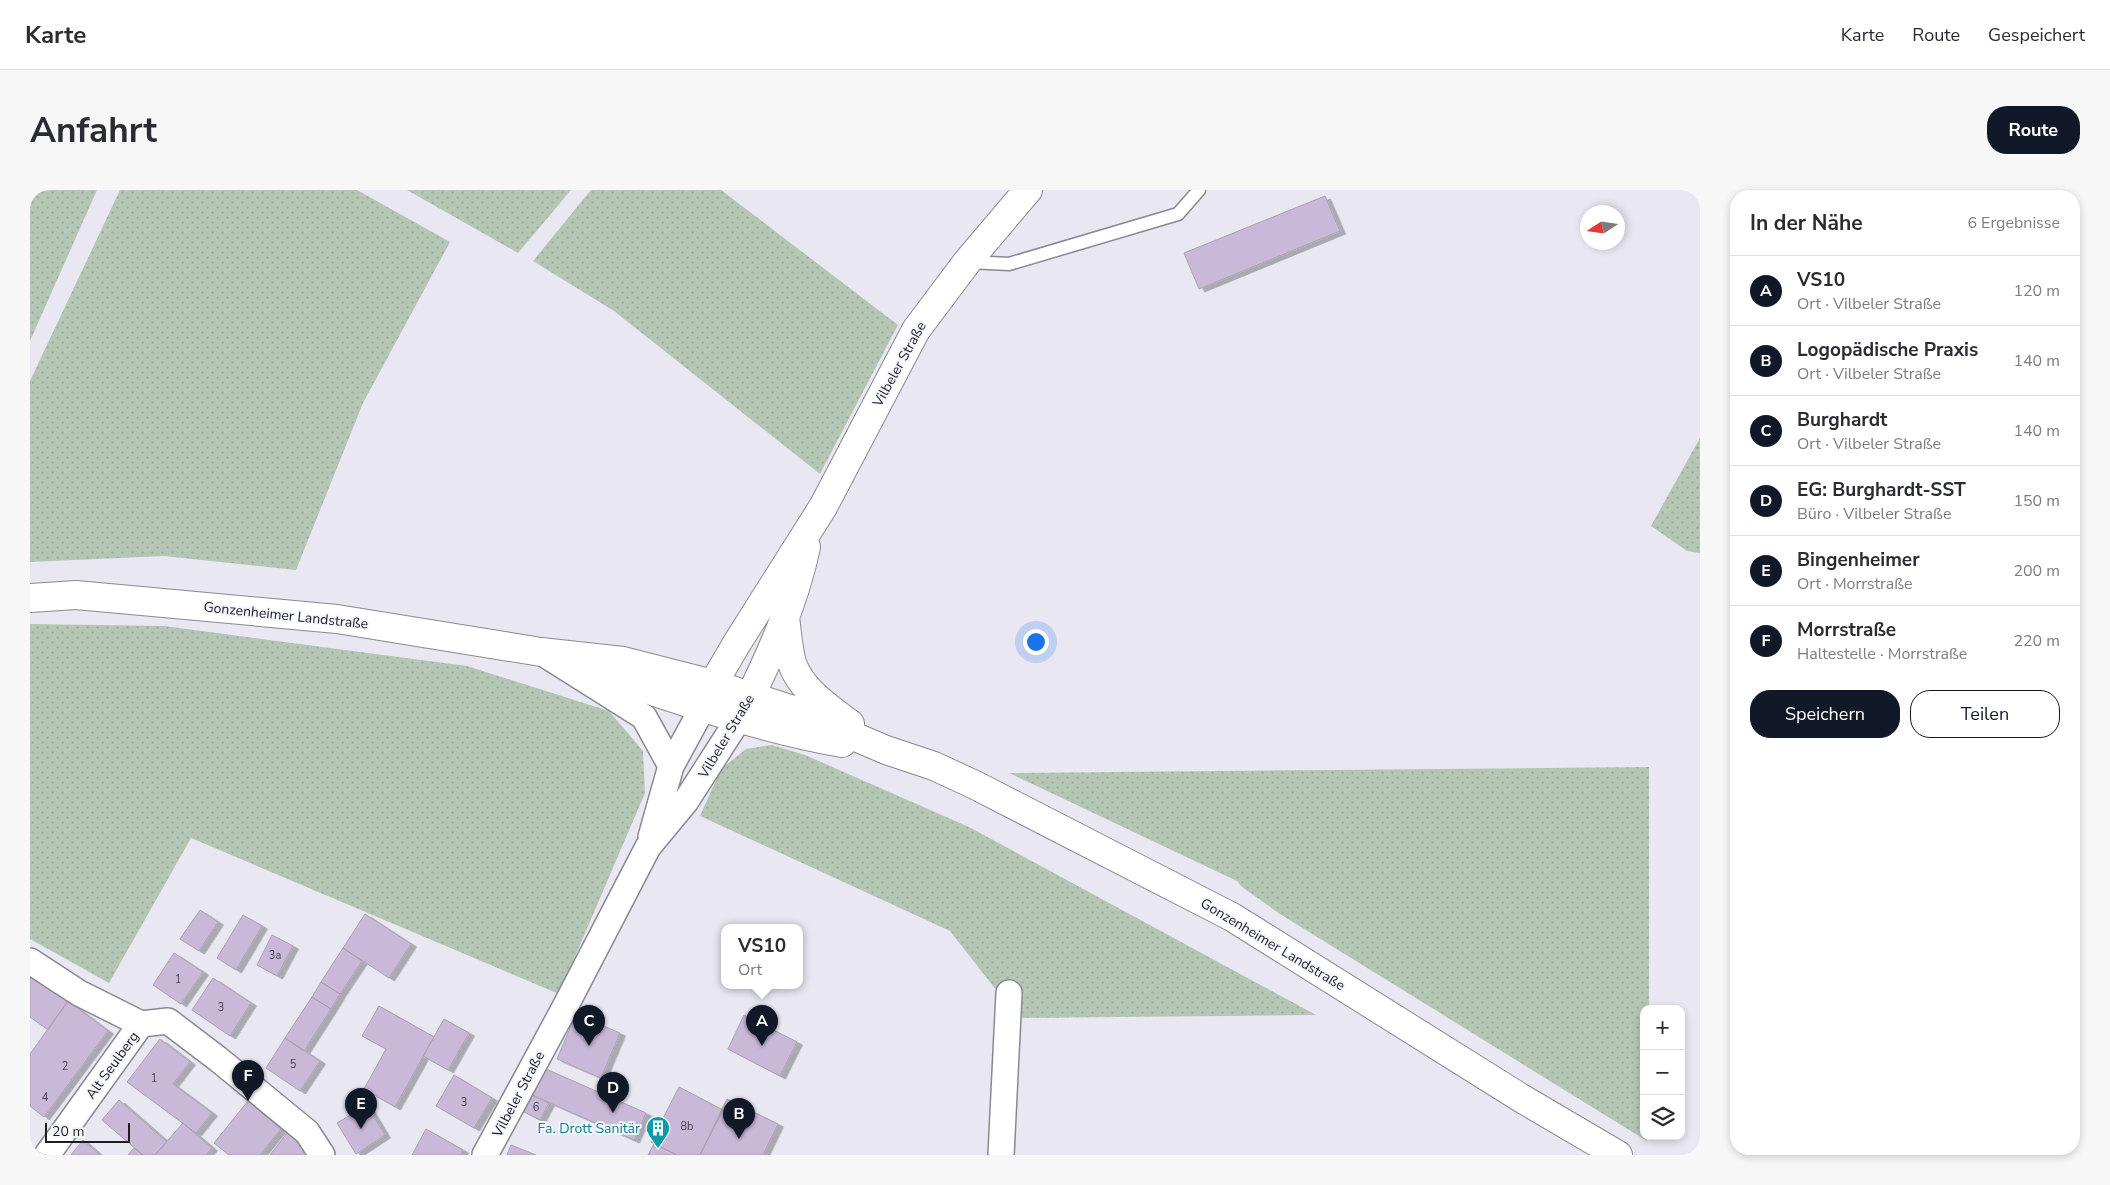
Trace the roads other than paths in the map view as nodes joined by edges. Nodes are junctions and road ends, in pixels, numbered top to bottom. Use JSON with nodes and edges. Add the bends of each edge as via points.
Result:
{"nodes":[{"id":1,"x":1028,"y":190,"type":"edge"},
{"id":2,"x":1199,"y":190,"type":"edge"},
{"id":3,"x":967,"y":262,"type":"junction"},
{"id":4,"x":810,"y":528,"type":"junction"},
{"id":5,"x":30,"y":598,"type":"edge"},
{"id":6,"x":785,"y":617,"type":"junction"},
{"id":7,"x":541,"y":652,"type":"junction"},
{"id":8,"x":713,"y":684,"type":"junction"},
{"id":9,"x":744,"y":708,"type":"junction"},
{"id":10,"x":702,"y":709,"type":"junction"},
{"id":11,"x":886,"y":750,"type":"junction"},
{"id":12,"x":671,"y":766,"type":"junction"},
{"id":13,"x":648,"y":847,"type":"junction"},
{"id":14,"x":30,"y":961,"type":"edge"},
{"id":15,"x":1008,"y":993,"type":"dead end"},
{"id":16,"x":141,"y":1024,"type":"junction"},
{"id":17,"x":47,"y":1155,"type":"edge"},
{"id":18,"x":322,"y":1155,"type":"edge"},
{"id":19,"x":485,"y":1155,"type":"edge"},
{"id":20,"x":1001,"y":1155,"type":"edge"},
{"id":21,"x":1618,"y":1155,"type":"edge"}],
"edges":[{"from":1,"to":3,"type":"street","name":"Vilbeler Straße"},
{"from":2,"to":3,"type":"lane","via":[[1178,214],[1009,264]]},
{"from":3,"to":4,"type":"street","name":"Vilbeler Straße","via":[[916,330]]},
{"from":4,"to":6,"type":"street","name":"Vilbeler Straße","via":[[800,578]]},
{"from":4,"to":8,"type":"street","name":"Vilbeler Straße"},
{"from":5,"to":7,"type":"street","name":"Gonzenheimer Landstraße","via":[[76,595],[337,618]]},
{"from":6,"to":9,"type":"street","name":"Vilbeler Straße"},
{"from":6,"to":11,"type":"street","via":[[792,664],[806,686],[826,706]]},
{"from":7,"to":8,"type":"street","name":"Gonzenheimer Landstraße","via":[[623,661]]},
{"from":7,"to":10,"type":"street","name":"Gonzenheimer Landstraße"},
{"from":7,"to":12,"type":"street","via":[[644,717]]},
{"from":8,"to":9,"type":"street","name":"Gonzenheimer Landstraße"},
{"from":8,"to":10,"type":"street","name":"Vilbeler Straße"},
{"from":9,"to":10,"type":"street","name":"Gonzenheimer Landstraße"},
{"from":9,"to":11,"type":"street","name":"Gonzenheimer Landstraße","via":[[790,709]]},
{"from":9,"to":13,"type":"street","name":"Vilbeler Straße","via":[[686,801]]},
{"from":10,"to":12,"type":"street","name":"Vilbeler Straße"},
{"from":11,"to":21,"type":"street","name":"Gonzenheimer Landstraße","via":[[934,766],[975,785],[1232,917]]},
{"from":12,"to":13,"type":"street","name":"Vilbeler Straße"},
{"from":13,"to":19,"type":"street","name":"Vilbeler Straße"},
{"from":14,"to":16,"type":"street","via":[[79,993]]},
{"from":15,"to":20,"type":"street"},
{"from":16,"to":17,"type":"street","name":"Alt Seulberg"},
{"from":16,"to":18,"type":"street","via":[[168,1021],[307,1132]]}]}
